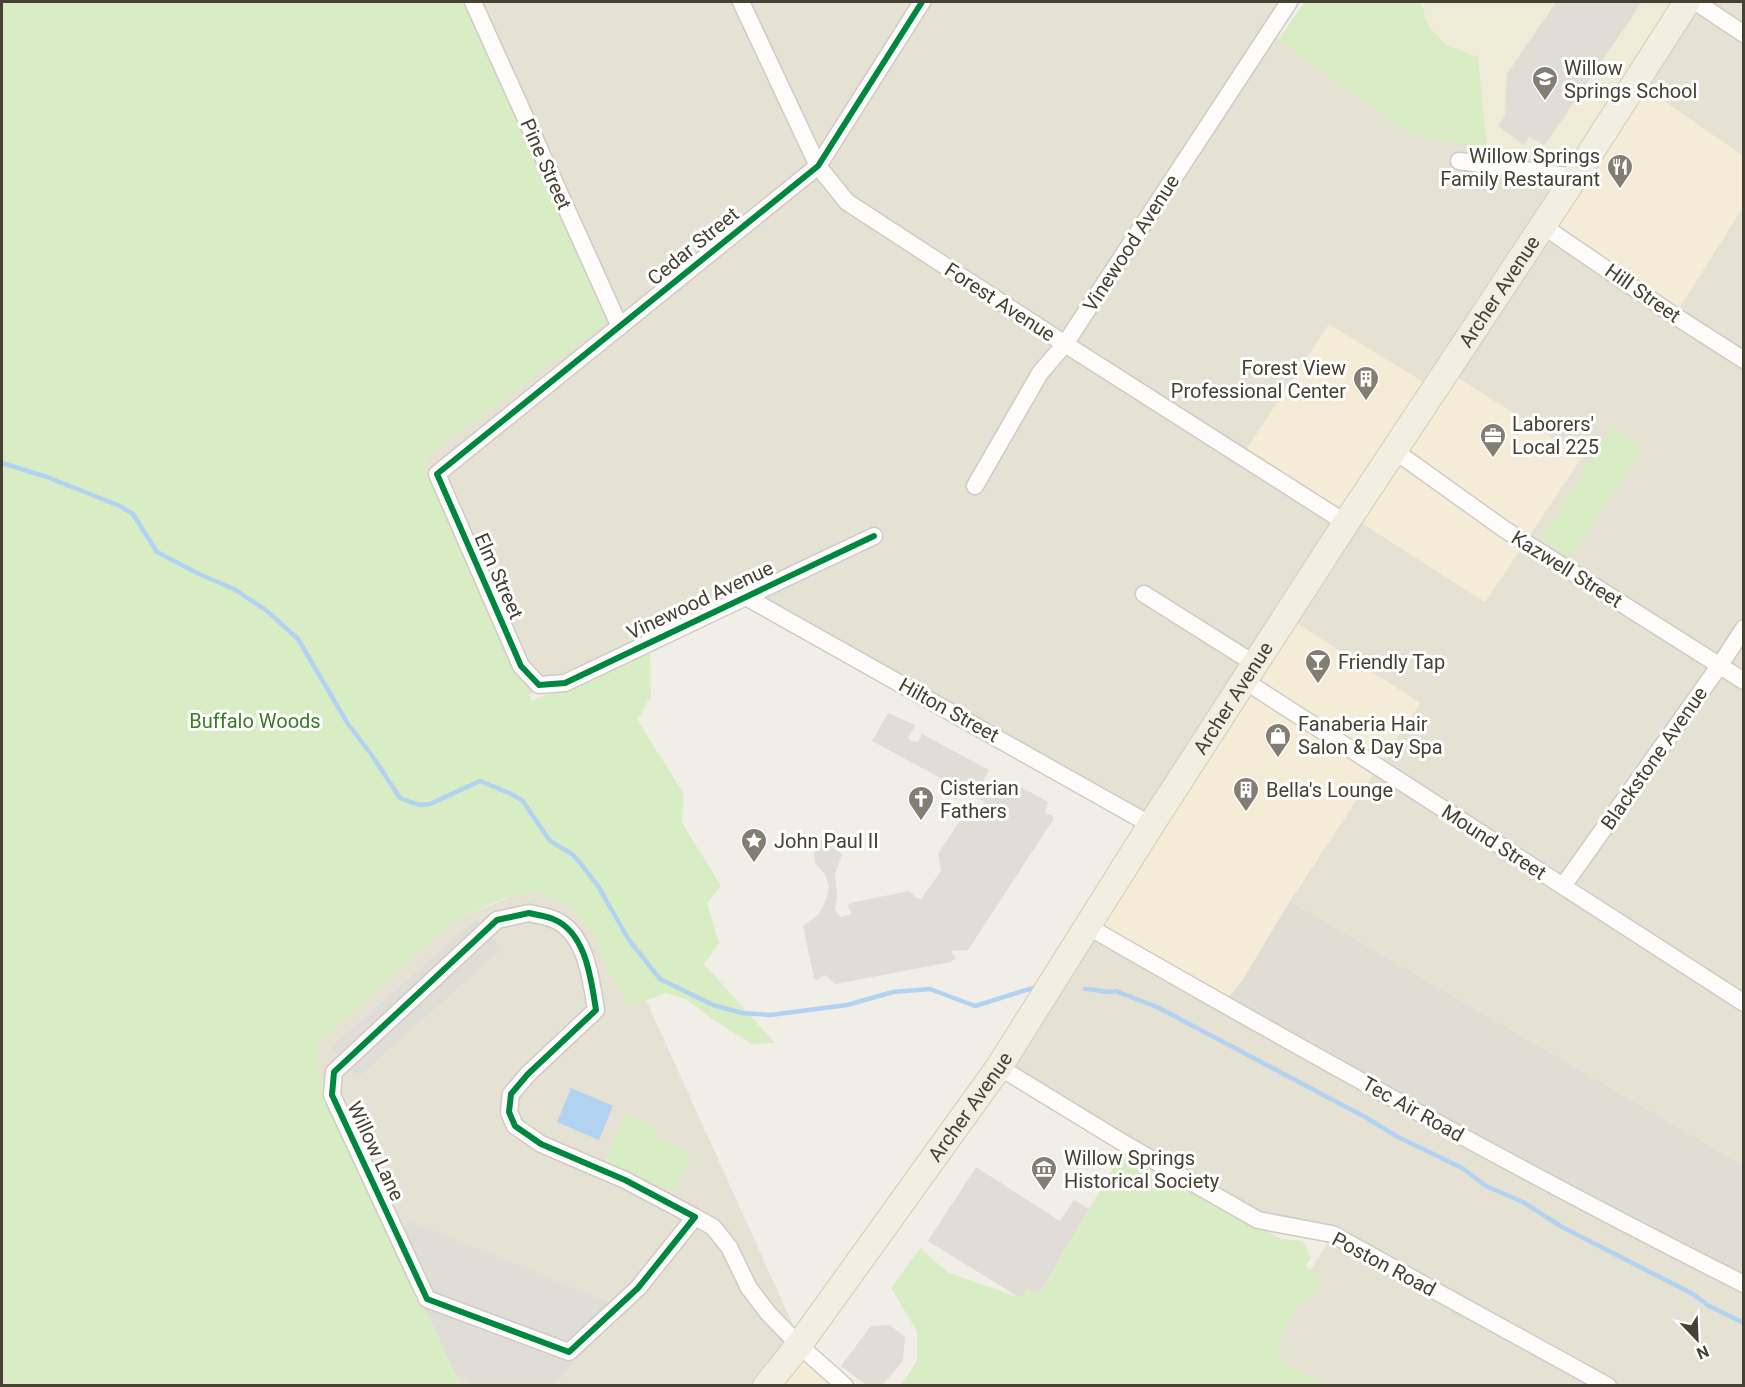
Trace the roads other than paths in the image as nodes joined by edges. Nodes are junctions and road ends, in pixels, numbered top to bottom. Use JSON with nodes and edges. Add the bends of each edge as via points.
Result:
{"nodes":[{"id":1,"x":473,"y":2,"type":"edge"},
{"id":2,"x":741,"y":2,"type":"edge"},
{"id":3,"x":922,"y":2,"type":"edge"},
{"id":4,"x":1289,"y":2,"type":"edge"},
{"id":5,"x":1687,"y":2,"type":"edge"},
{"id":6,"x":1696,"y":2,"type":"edge"},
{"id":7,"x":1743,"y":34,"type":"edge"},
{"id":8,"x":1459,"y":160,"type":"dead end"},
{"id":9,"x":818,"y":166,"type":"junction"},
{"id":10,"x":1575,"y":177,"type":"junction"},
{"id":11,"x":1543,"y":226,"type":"junction"},
{"id":12,"x":620,"y":327,"type":"junction"},
{"id":13,"x":1065,"y":344,"type":"junction"},
{"id":14,"x":1743,"y":360,"type":"edge"},
{"id":15,"x":1395,"y":451,"type":"junction"},
{"id":16,"x":437,"y":474,"type":"joint"},
{"id":17,"x":975,"y":486,"type":"dead end"},
{"id":18,"x":1346,"y":523,"type":"junction"},
{"id":19,"x":874,"y":536,"type":"dead end"},
{"id":20,"x":1144,"y":594,"type":"dead end"},
{"id":21,"x":746,"y":597,"type":"junction"},
{"id":22,"x":1743,"y":628,"type":"edge"},
{"id":23,"x":1720,"y":665,"type":"junction"},
{"id":24,"x":1250,"y":672,"type":"junction"},
{"id":25,"x":1743,"y":681,"type":"edge"},
{"id":26,"x":539,"y":685,"type":"joint"},
{"id":27,"x":1151,"y":825,"type":"junction"},
{"id":28,"x":1563,"y":886,"type":"junction"},
{"id":29,"x":1087,"y":926,"type":"junction"},
{"id":30,"x":1743,"y":1003,"type":"edge"},
{"id":31,"x":999,"y":1067,"type":"junction"},
{"id":32,"x":695,"y":1217,"type":"junction"},
{"id":33,"x":1743,"y":1284,"type":"edge"},
{"id":34,"x":799,"y":1345,"type":"junction"},
{"id":35,"x":766,"y":1386,"type":"edge"},
{"id":36,"x":845,"y":1386,"type":"edge"},
{"id":37,"x":1608,"y":1386,"type":"edge"}],
"edges":[{"from":1,"to":12,"type":"street","name":"Pine Street"},
{"from":2,"to":9,"type":"street","name":"Forest Avenue"},
{"from":3,"to":9,"type":"street","name":"Cedar Street"},
{"from":4,"to":13,"type":"street","name":"Vinewood Avenue"},
{"from":5,"to":10,"type":"main road","name":"Archer Avenue"},
{"from":6,"to":7,"type":"street"},
{"from":8,"to":10,"type":"street"},
{"from":9,"to":12,"type":"street","name":"Cedar Street"},
{"from":9,"to":13,"type":"street","name":"Forest Avenue","via":[[847,202]]},
{"from":10,"to":11,"type":"main road","name":"Archer Avenue"},
{"from":11,"to":14,"type":"street","name":"Hill Street"},
{"from":11,"to":15,"type":"main road","name":"Archer Avenue"},
{"from":12,"to":16,"type":"street","name":"Cedar Street"},
{"from":13,"to":17,"type":"street","name":"Vinewood Avenue","via":[[1040,373]]},
{"from":13,"to":18,"type":"street","name":"Forest Avenue"},
{"from":15,"to":18,"type":"main road","name":"Archer Avenue"},
{"from":15,"to":23,"type":"street","name":"Kazwell Street","via":[[1504,529]]},
{"from":16,"to":26,"type":"street","name":"Elm Street","via":[[521,666]]},
{"from":18,"to":24,"type":"main road","name":"Archer Avenue"},
{"from":19,"to":21,"type":"street","name":"Vinewood Avenue"},
{"from":20,"to":24,"type":"street","name":"Mound Street"},
{"from":21,"to":26,"type":"street","name":"Vinewood Avenue","via":[[565,683]]},
{"from":21,"to":27,"type":"street","name":"Hilton Street"},
{"from":22,"to":23,"type":"street","name":"Blackstone Avenue"},
{"from":23,"to":25,"type":"street","name":"Kazwell Street"},
{"from":23,"to":28,"type":"street","name":"Blackstone Avenue"},
{"from":24,"to":27,"type":"main road","name":"Archer Avenue"},
{"from":24,"to":28,"type":"street","name":"Mound Street"},
{"from":27,"to":29,"type":"main road","name":"Archer Avenue"},
{"from":28,"to":30,"type":"street","name":"Mound Street"},
{"from":29,"to":31,"type":"main road","name":"Archer Avenue"},
{"from":29,"to":33,"type":"street","name":"Tec Air Road","via":[[1408,1106]]},
{"from":31,"to":34,"type":"main road","name":"Archer Avenue"},
{"from":31,"to":37,"type":"street","name":"Poston Road","via":[[1258,1220],[1332,1234]]},
{"from":32,"to":32,"type":"street","name":"Willow Lane","via":[[638,1288],[569,1352],[427,1299],[332,1095],[334,1072],[497,920],[529,913],[555,920],[576,937],[590,974],[596,1010],[511,1094],[509,1112],[514,1126],[541,1144],[625,1180]]},
{"from":32,"to":34,"type":"street","name":"Willow Lane","via":[[713,1227],[729,1247],[749,1288]]},
{"from":34,"to":35,"type":"main road","name":"Archer Avenue"},
{"from":34,"to":36,"type":"street","name":"Willow Lane"}]}
